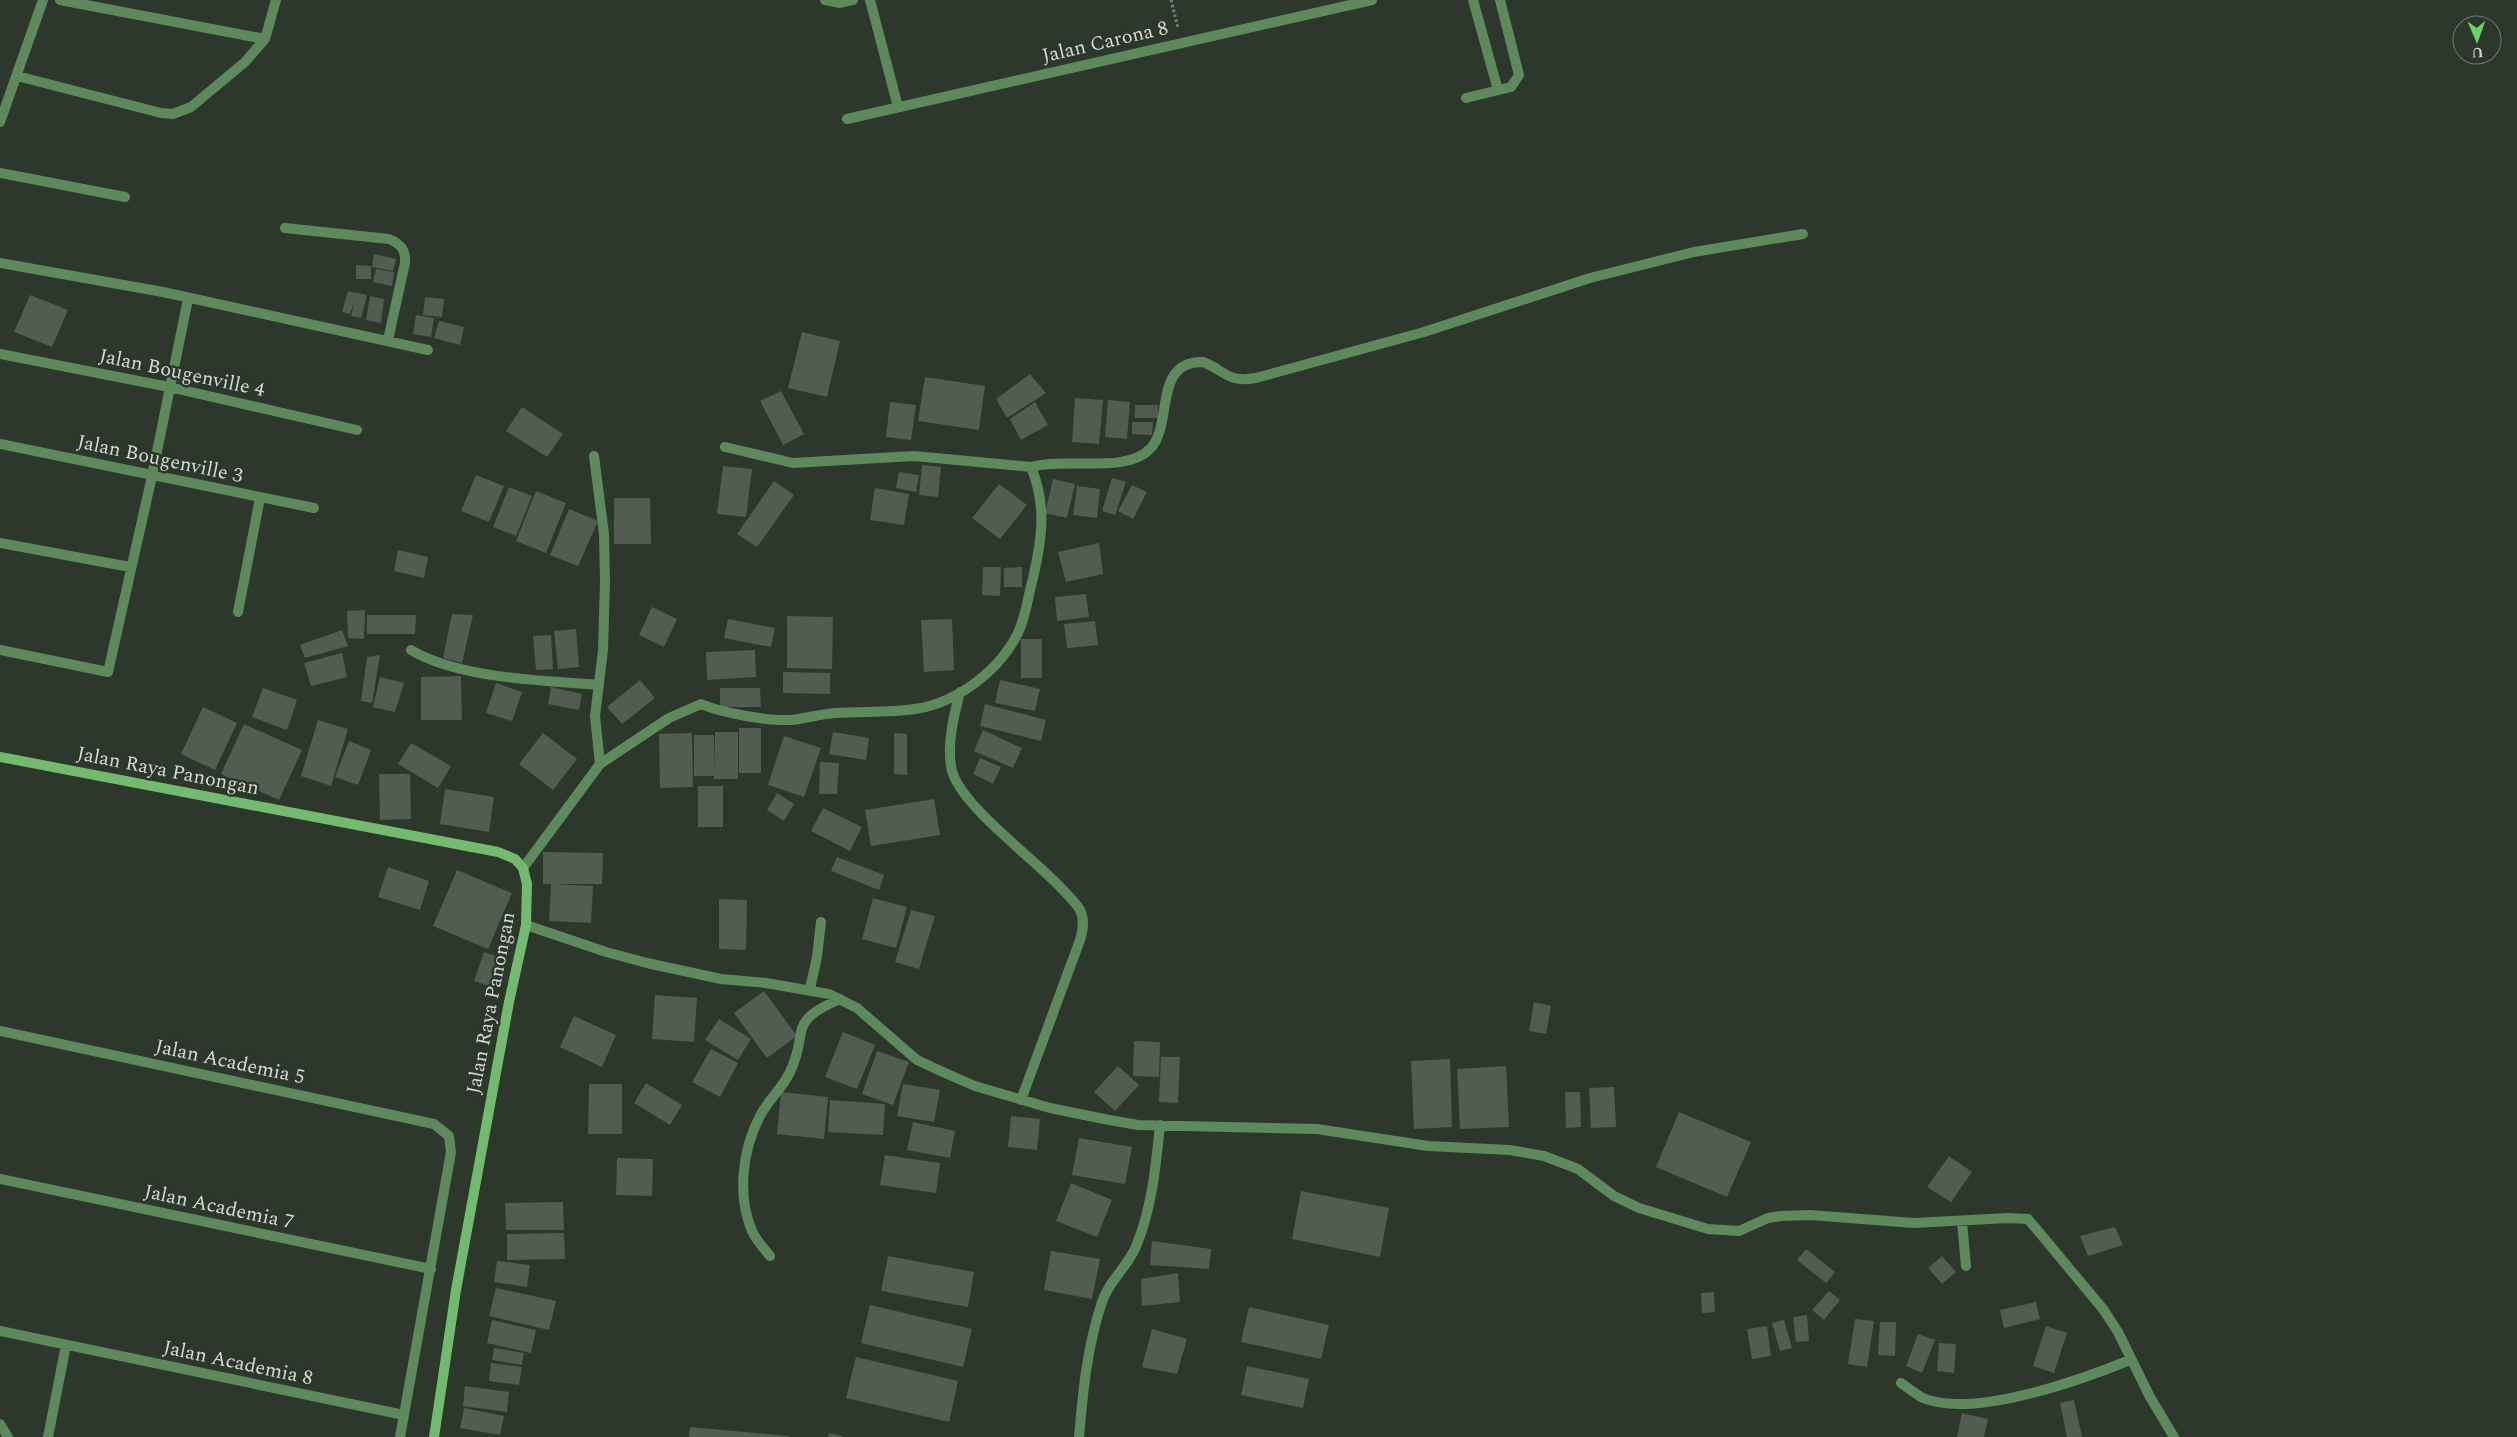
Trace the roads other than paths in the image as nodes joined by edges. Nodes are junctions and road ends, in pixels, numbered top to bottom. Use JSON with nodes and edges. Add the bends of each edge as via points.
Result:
{"nodes":[{"id":1,"x":43,"y":0,"type":"edge"},
{"id":2,"x":60,"y":0,"type":"edge"},
{"id":3,"x":276,"y":0,"type":"edge"},
{"id":4,"x":825,"y":0,"type":"edge"},
{"id":5,"x":853,"y":0,"type":"edge"},
{"id":6,"x":870,"y":0,"type":"edge"},
{"id":7,"x":1372,"y":0,"type":"edge"},
{"id":8,"x":1474,"y":0,"type":"edge"},
{"id":9,"x":1500,"y":0,"type":"edge"},
{"id":10,"x":265,"y":39,"type":"junction"},
{"id":11,"x":17,"y":76,"type":"junction"},
{"id":12,"x":1498,"y":90,"type":"junction"},
{"id":13,"x":1466,"y":98,"type":"dead end"},
{"id":14,"x":898,"y":107,"type":"junction"},
{"id":15,"x":847,"y":119,"type":"dead end"},
{"id":16,"x":0,"y":122,"type":"edge"},
{"id":17,"x":0,"y":173,"type":"edge"},
{"id":18,"x":125,"y":197,"type":"dead end"},
{"id":19,"x":285,"y":228,"type":"dead end"},
{"id":20,"x":1803,"y":234,"type":"dead end"},
{"id":21,"x":0,"y":263,"type":"edge"},
{"id":22,"x":188,"y":299,"type":"junction"},
{"id":23,"x":388,"y":340,"type":"junction"},
{"id":24,"x":428,"y":350,"type":"dead end"},
{"id":25,"x":0,"y":354,"type":"edge"},
{"id":26,"x":169,"y":387,"type":"junction"},
{"id":27,"x":357,"y":430,"type":"dead end"},
{"id":28,"x":0,"y":444,"type":"edge"},
{"id":29,"x":725,"y":447,"type":"dead end"},
{"id":30,"x":594,"y":456,"type":"dead end"},
{"id":31,"x":1031,"y":467,"type":"junction"},
{"id":32,"x":152,"y":476,"type":"junction"},
{"id":33,"x":260,"y":498,"type":"junction"},
{"id":34,"x":314,"y":508,"type":"dead end"},
{"id":35,"x":0,"y":543,"type":"edge"},
{"id":36,"x":130,"y":567,"type":"junction"},
{"id":37,"x":238,"y":612,"type":"dead end"},
{"id":38,"x":0,"y":650,"type":"edge"},
{"id":39,"x":410,"y":650,"type":"dead end"},
{"id":40,"x":599,"y":685,"type":"junction"},
{"id":41,"x":960,"y":692,"type":"junction"},
{"id":42,"x":0,"y":757,"type":"edge"},
{"id":43,"x":600,"y":764,"type":"junction"},
{"id":44,"x":523,"y":868,"type":"junction"},
{"id":45,"x":821,"y":922,"type":"dead end"},
{"id":46,"x":526,"y":925,"type":"junction"},
{"id":47,"x":810,"y":989,"type":"junction"},
{"id":48,"x":840,"y":999,"type":"junction"},
{"id":49,"x":0,"y":1031,"type":"edge"},
{"id":50,"x":1021,"y":1100,"type":"junction"},
{"id":51,"x":1160,"y":1125,"type":"junction"},
{"id":52,"x":0,"y":1179,"type":"edge"},
{"id":53,"x":1962,"y":1222,"type":"junction"},
{"id":54,"x":770,"y":1256,"type":"dead end"},
{"id":55,"x":1966,"y":1266,"type":"dead end"},
{"id":56,"x":431,"y":1269,"type":"junction"},
{"id":57,"x":0,"y":1331,"type":"edge"},
{"id":58,"x":66,"y":1345,"type":"junction"},
{"id":59,"x":2130,"y":1360,"type":"junction"},
{"id":60,"x":1900,"y":1383,"type":"dead end"},
{"id":61,"x":404,"y":1415,"type":"junction"},
{"id":62,"x":0,"y":1424,"type":"edge"},
{"id":63,"x":8,"y":1437,"type":"edge"},
{"id":64,"x":48,"y":1437,"type":"edge"},
{"id":65,"x":400,"y":1437,"type":"edge"},
{"id":66,"x":434,"y":1437,"type":"edge"},
{"id":67,"x":1079,"y":1437,"type":"edge"},
{"id":68,"x":2174,"y":1437,"type":"edge"}],
"edges":[{"from":1,"to":11,"type":"street"},
{"from":2,"to":10,"type":"street"},
{"from":3,"to":10,"type":"street"},
{"from":4,"to":5,"type":"street","via":[[840,3]]},
{"from":6,"to":14,"type":"street"},
{"from":7,"to":14,"type":"street","name":"Jalan Carona 8"},
{"from":8,"to":12,"type":"street"},
{"from":9,"to":12,"type":"street","via":[[1519,75],[1511,86]]},
{"from":10,"to":11,"type":"street","via":[[245,62],[203,98],[173,114]]},
{"from":11,"to":16,"type":"street"},
{"from":12,"to":13,"type":"street"},
{"from":14,"to":15,"type":"street","name":"Jalan Carona 8"},
{"from":17,"to":18,"type":"street"},
{"from":19,"to":23,"type":"street","via":[[389,239],[402,246],[405,263]]},
{"from":20,"to":31,"type":"street","via":[[1694,252],[1590,278],[1424,332],[1256,378],[1231,379],[1209,364],[1196,362],[1183,368],[1172,380],[1165,394],[1160,436],[1144,455],[1126,461],[1046,463]]},
{"from":21,"to":22,"type":"street"},
{"from":22,"to":23,"type":"street"},
{"from":22,"to":26,"type":"street"},
{"from":23,"to":24,"type":"street"},
{"from":25,"to":26,"type":"street","name":"Jalan Bougenville 4"},
{"from":26,"to":27,"type":"street","name":"Jalan Bougenville 4"},
{"from":26,"to":32,"type":"street"},
{"from":28,"to":32,"type":"street","name":"Jalan Bougenville 3"},
{"from":29,"to":31,"type":"street","via":[[793,463],[914,456]]},
{"from":30,"to":40,"type":"street","via":[[604,534],[605,598]]},
{"from":31,"to":41,"type":"street","via":[[1039,486],[1042,522],[1041,545],[1025,614],[1018,632],[995,666]]},
{"from":32,"to":33,"type":"street","name":"Jalan Bougenville 3"},
{"from":32,"to":36,"type":"street"},
{"from":33,"to":34,"type":"street","name":"Jalan Bougenville 3"},
{"from":33,"to":37,"type":"street"},
{"from":35,"to":36,"type":"street"},
{"from":36,"to":38,"type":"street","via":[[108,672]]},
{"from":39,"to":40,"type":"street","via":[[430,661],[504,677]]},
{"from":40,"to":43,"type":"street","via":[[595,716]]},
{"from":41,"to":43,"type":"street","via":[[915,709],[832,713],[789,720],[718,711],[701,704],[668,718]]},
{"from":41,"to":50,"type":"street","via":[[950,754],[958,786],[997,828],[1047,872],[1074,902],[1082,919],[1080,940]]},
{"from":42,"to":44,"type":"street","name":"Jalan Raya Panongan","via":[[498,852],[514,859]]},
{"from":43,"to":44,"type":"street"},
{"from":44,"to":46,"type":"street","name":"Jalan Raya Panongan","via":[[527,884]]},
{"from":45,"to":47,"type":"street"},
{"from":46,"to":47,"type":"street","via":[[606,952],[721,979]]},
{"from":46,"to":66,"type":"street","name":"Jalan Raya Panongan","via":[[463,1252]]},
{"from":47,"to":48,"type":"street"},
{"from":48,"to":50,"type":"street","via":[[857,1008],[916,1060],[975,1086]]},
{"from":48,"to":54,"type":"street","via":[[803,1022],[790,1072],[760,1116],[747,1152],[742,1186],[746,1212],[753,1233]]},
{"from":49,"to":56,"type":"street","name":"Jalan Academia 5","via":[[434,1124],[449,1136],[451,1152]]},
{"from":50,"to":51,"type":"street","via":[[1109,1120]]},
{"from":51,"to":53,"type":"street","via":[[1317,1130],[1428,1146],[1510,1150],[1544,1156],[1578,1169],[1614,1196],[1639,1208],[1708,1229],[1739,1231],[1768,1218],[1810,1215],[1914,1223]]},
{"from":51,"to":67,"type":"street","via":[[1156,1166],[1137,1246],[1102,1300],[1088,1347]]},
{"from":52,"to":56,"type":"street","name":"Jalan Academia 7"},
{"from":53,"to":55,"type":"street"},
{"from":53,"to":59,"type":"street","via":[[2028,1219],[2103,1309]]},
{"from":56,"to":61,"type":"street"},
{"from":57,"to":58,"type":"street","name":"Jalan Academia 8"},
{"from":58,"to":61,"type":"street","name":"Jalan Academia 8"},
{"from":58,"to":64,"type":"street"},
{"from":59,"to":60,"type":"street","via":[[2066,1384],[1964,1404],[1922,1398]]},
{"from":59,"to":68,"type":"street"},
{"from":61,"to":65,"type":"street"},
{"from":62,"to":63,"type":"street"}]}
